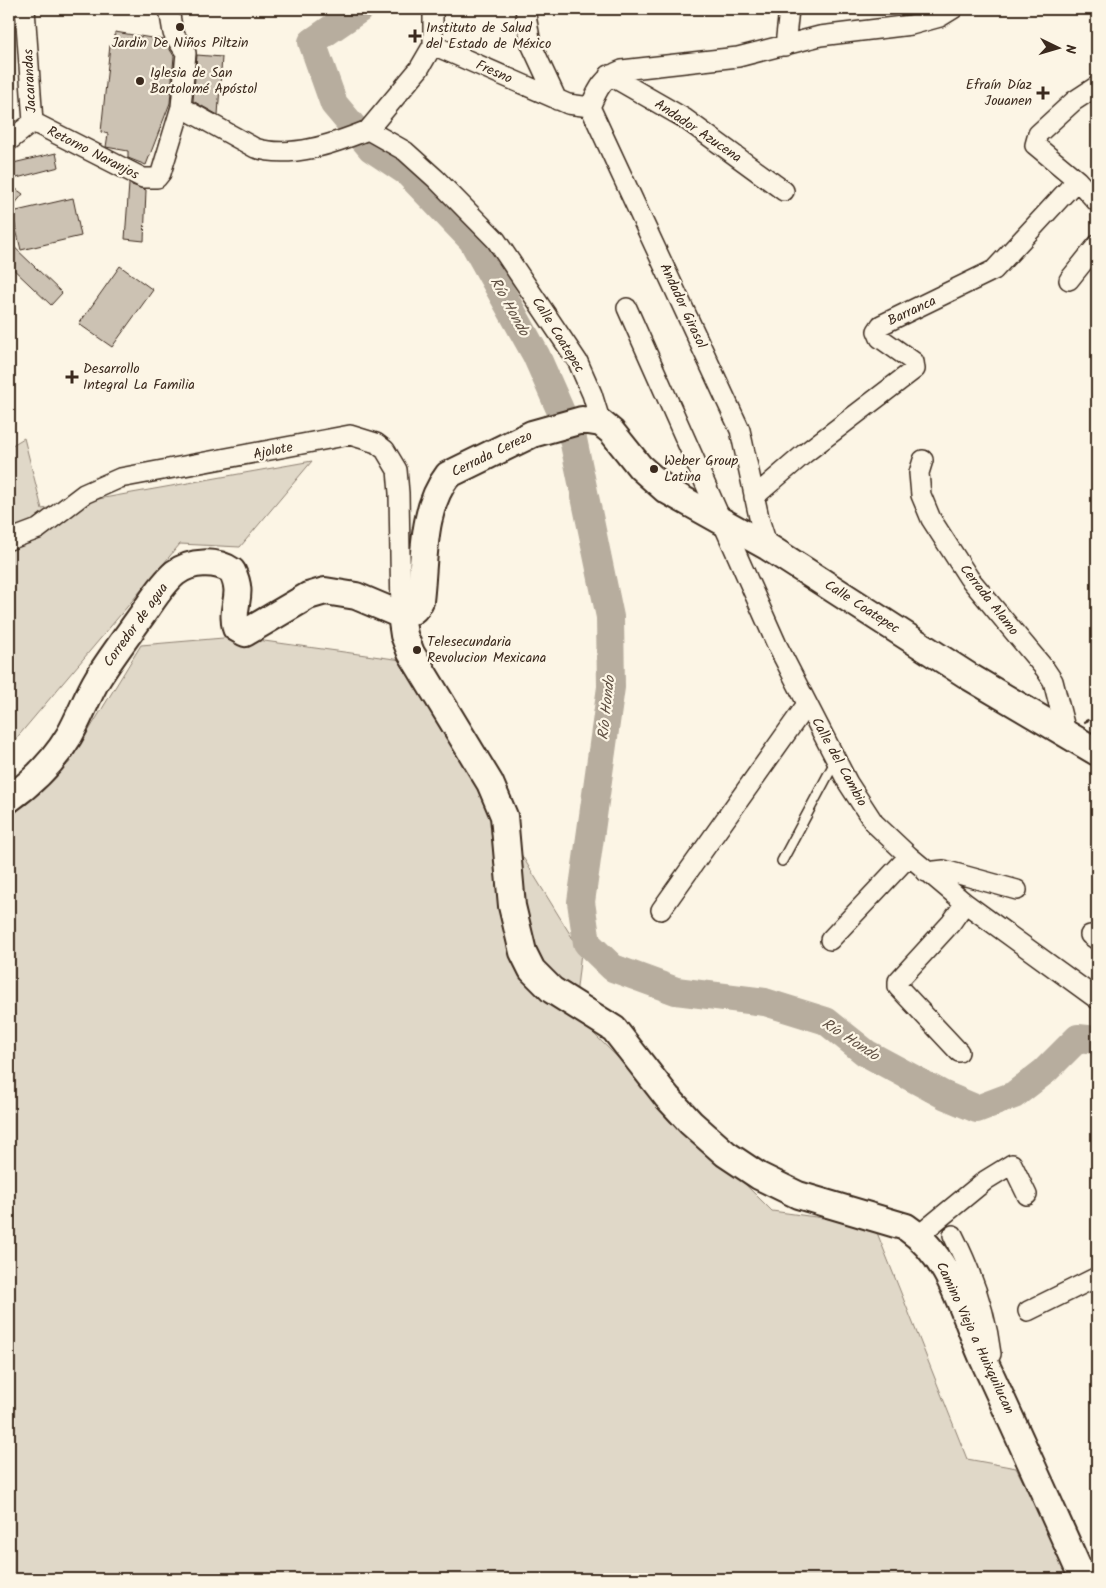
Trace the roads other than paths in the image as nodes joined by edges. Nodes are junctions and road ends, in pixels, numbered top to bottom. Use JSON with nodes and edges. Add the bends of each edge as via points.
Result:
{"nodes":[{"id":1,"x":26,"y":9,"type":"edge"},
{"id":2,"x":169,"y":9,"type":"edge"},
{"id":3,"x":433,"y":9,"type":"edge"},
{"id":4,"x":525,"y":9,"type":"edge"},
{"id":5,"x":789,"y":9,"type":"edge"},
{"id":6,"x":953,"y":9,"type":"edge"},
{"id":7,"x":432,"y":45,"type":"junction"},
{"id":8,"x":785,"y":46,"type":"junction"},
{"id":9,"x":609,"y":75,"type":"junction"},
{"id":10,"x":1097,"y":86,"type":"edge"},
{"id":11,"x":557,"y":100,"type":"junction"},
{"id":12,"x":181,"y":107,"type":"junction"},
{"id":13,"x":590,"y":107,"type":"junction"},
{"id":14,"x":33,"y":122,"type":"junction"},
{"id":15,"x":364,"y":131,"type":"junction"},
{"id":16,"x":9,"y":141,"type":"edge"},
{"id":17,"x":1077,"y":180,"type":"junction"},
{"id":18,"x":784,"y":191,"type":"dead end"},
{"id":19,"x":1097,"y":202,"type":"edge"},
{"id":20,"x":1097,"y":246,"type":"edge"},
{"id":21,"x":1070,"y":280,"type":"dead end"},
{"id":22,"x":627,"y":308,"type":"dead end"},
{"id":23,"x":581,"y":423,"type":"junction"},
{"id":24,"x":922,"y":460,"type":"dead end"},
{"id":25,"x":754,"y":497,"type":"junction"},
{"id":26,"x":724,"y":523,"type":"junction"},
{"id":27,"x":9,"y":540,"type":"edge"},
{"id":28,"x":768,"y":546,"type":"junction"},
{"id":29,"x":401,"y":615,"type":"junction"},
{"id":30,"x":807,"y":704,"type":"junction"},
{"id":31,"x":1067,"y":736,"type":"junction"},
{"id":32,"x":1097,"y":752,"type":"edge"},
{"id":33,"x":836,"y":760,"type":"junction"},
{"id":34,"x":9,"y":799,"type":"edge"},
{"id":35,"x":909,"y":856,"type":"junction"},
{"id":36,"x":782,"y":861,"type":"dead end"},
{"id":37,"x":926,"y":872,"type":"junction"},
{"id":38,"x":1017,"y":890,"type":"dead end"},
{"id":39,"x":965,"y":904,"type":"junction"},
{"id":40,"x":661,"y":910,"type":"dead end"},
{"id":41,"x":830,"y":940,"type":"dead end"},
{"id":42,"x":1097,"y":999,"type":"edge"},
{"id":43,"x":959,"y":1052,"type":"dead end"},
{"id":44,"x":1027,"y":1195,"type":"dead end"},
{"id":45,"x":918,"y":1235,"type":"junction"},
{"id":46,"x":953,"y":1235,"type":"dead end"},
{"id":47,"x":1097,"y":1278,"type":"edge"},
{"id":48,"x":1028,"y":1311,"type":"dead end"},
{"id":49,"x":985,"y":1364,"type":"junction"},
{"id":50,"x":1083,"y":1579,"type":"edge"}],
"edges":[{"from":1,"to":14,"type":"street","name":"Jacarandas"},
{"from":2,"to":12,"type":"street","name":"Retorno Naranjos","via":[[174,33],[186,53]]},
{"from":3,"to":7,"type":"street"},
{"from":4,"to":11,"type":"street","via":[[531,44]]},
{"from":5,"to":8,"type":"street"},
{"from":6,"to":8,"type":"street","via":[[940,17],[911,25],[847,32]]},
{"from":7,"to":11,"type":"street","name":"Fresno"},
{"from":7,"to":15,"type":"street","via":[[419,69]]},
{"from":8,"to":9,"type":"street","via":[[738,57],[622,70]]},
{"from":9,"to":13,"type":"street","via":[[600,84]]},
{"from":9,"to":18,"type":"street","name":"Andador Azucena","via":[[684,118]]},
{"from":10,"to":17,"type":"street","via":[[1074,101],[1038,134],[1035,141],[1035,145]]},
{"from":11,"to":13,"type":"street","name":"Fresno"},
{"from":12,"to":14,"type":"street","name":"Retorno Naranjos","via":[[161,174],[150,180]]},
{"from":12,"to":15,"type":"street","via":[[255,148],[279,154]]},
{"from":13,"to":25,"type":"street","name":"Andador Girasol","via":[[740,430]]},
{"from":14,"to":16,"type":"street","name":"Jacarandas"},
{"from":15,"to":23,"type":"street","name":"Calle Coatepec","via":[[405,151],[496,240],[578,362],[592,394]]},
{"from":17,"to":19,"type":"street"},
{"from":17,"to":25,"type":"street","name":"Barranca","via":[[994,270],[881,325],[877,331],[880,338],[914,362],[915,369],[804,454]]},
{"from":20,"to":21,"type":"street"},
{"from":22,"to":26,"type":"street","name":"Calle del Cambio"},
{"from":23,"to":26,"type":"main road","name":"Calle Coatepec","via":[[612,432],[640,466],[666,490]]},
{"from":23,"to":29,"type":"main road","name":"Cerrada Cerezo","via":[[532,434],[448,476],[440,485],[430,509],[420,602],[413,611]]},
{"from":24,"to":31,"type":"street","name":"Cerrada Alamo","via":[[919,473],[921,495],[931,518],[969,578],[1046,669],[1053,681]]},
{"from":25,"to":28,"type":"street","name":"Andador Girasol"},
{"from":26,"to":28,"type":"main road","name":"Calle Coatepec"},
{"from":26,"to":30,"type":"street","name":"Calle del Cambio"},
{"from":27,"to":29,"type":"street","name":"Ajolote","via":[[38,529],[84,494],[120,478],[350,435],[376,443],[385,450],[396,470],[400,493]]},
{"from":28,"to":31,"type":"main road","name":"Calle Coatepec"},
{"from":29,"to":34,"type":"main road","name":"Corredor de agua","via":[[356,596],[325,591],[308,596],[253,630],[240,632],[233,618],[239,594],[232,571],[223,564],[211,563],[175,573],[157,593],[98,679],[57,753],[39,774]]},
{"from":29,"to":45,"type":"main road","name":"Camino Viejo a Huixquilucan","via":[[411,653],[499,802],[504,816],[512,906],[523,952],[532,970],[552,990],[614,1029],[667,1097],[726,1154],[759,1176],[798,1195],[906,1226]]},
{"from":30,"to":33,"type":"street","name":"Calle del Cambio"},
{"from":30,"to":40,"type":"street"},
{"from":31,"to":32,"type":"main road","name":"Calle Coatepec"},
{"from":33,"to":35,"type":"street","name":"Calle del Cambio","via":[[874,823]]},
{"from":33,"to":36,"type":"lane"},
{"from":35,"to":37,"type":"street","name":"Calle del Cambio"},
{"from":35,"to":41,"type":"street"},
{"from":37,"to":38,"type":"street","via":[[944,870]]},
{"from":37,"to":39,"type":"street","name":"Calle del Cambio"},
{"from":39,"to":42,"type":"street","name":"Calle del Cambio"},
{"from":39,"to":43,"type":"street","via":[[898,981],[898,987]]},
{"from":44,"to":45,"type":"street","via":[[1012,1164],[986,1180]]},
{"from":45,"to":49,"type":"main road","name":"Camino Viejo a Huixquilucan","via":[[948,1274]]},
{"from":46,"to":49,"type":"street","via":[[970,1269],[988,1328],[991,1354]]},
{"from":47,"to":48,"type":"street"},
{"from":49,"to":50,"type":"main road","name":"Camino Viejo a Huixquilucan"}]}
